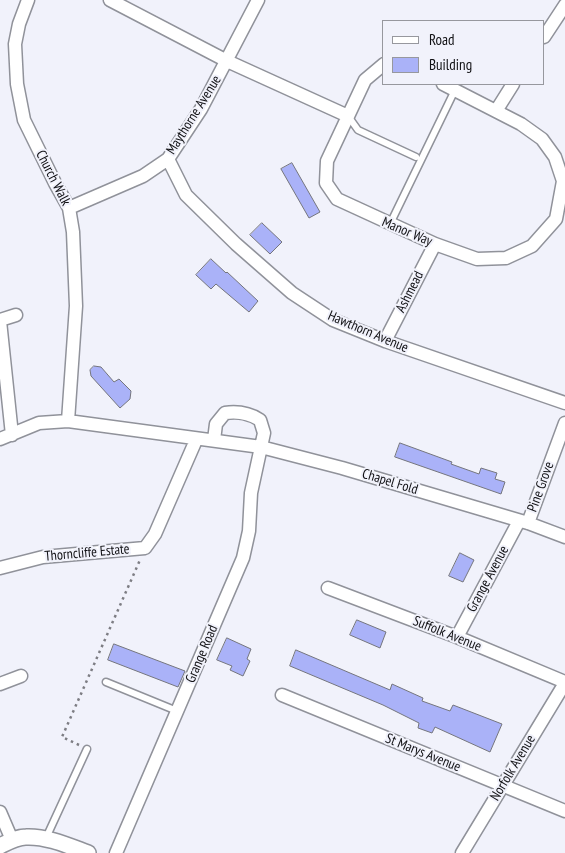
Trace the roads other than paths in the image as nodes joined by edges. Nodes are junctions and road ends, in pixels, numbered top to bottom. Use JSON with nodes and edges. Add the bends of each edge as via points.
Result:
{"nodes":[{"id":1,"x":28,"y":0,"type":"edge"},
{"id":2,"x":110,"y":0,"type":"edge"},
{"id":3,"x":258,"y":0,"type":"edge"},
{"id":4,"x":560,"y":0,"type":"edge"},
{"id":5,"x":132,"y":5,"type":"edge"},
{"id":6,"x":565,"y":5,"type":"edge"},
{"id":7,"x":545,"y":35,"type":"edge"},
{"id":8,"x":227,"y":61,"type":"junction"},
{"id":9,"x":382,"y":66,"type":"edge"},
{"id":10,"x":512,"y":85,"type":"edge"},
{"id":11,"x":449,"y":87,"type":"edge"},
{"id":12,"x":496,"y":111,"type":"junction"},
{"id":13,"x":348,"y":116,"type":"junction"},
{"id":14,"x":416,"y":157,"type":"dead end"},
{"id":15,"x":168,"y":159,"type":"junction"},
{"id":16,"x":69,"y":208,"type":"junction"},
{"id":17,"x":561,"y":221,"type":"edge"},
{"id":18,"x":390,"y":224,"type":"junction"},
{"id":19,"x":435,"y":244,"type":"junction"},
{"id":20,"x":16,"y":315,"type":"dead end"},
{"id":21,"x":0,"y":321,"type":"edge"},
{"id":22,"x":385,"y":341,"type":"junction"},
{"id":23,"x":565,"y":403,"type":"edge"},
{"id":24,"x":68,"y":421,"type":"junction"},
{"id":25,"x":565,"y":423,"type":"edge"},
{"id":26,"x":6,"y":437,"type":"edge"},
{"id":27,"x":196,"y":440,"type":"junction"},
{"id":28,"x":214,"y":440,"type":"junction"},
{"id":29,"x":261,"y":447,"type":"junction"},
{"id":30,"x":523,"y":522,"type":"junction"},
{"id":31,"x":565,"y":537,"type":"edge"},
{"id":32,"x":0,"y":568,"type":"edge"},
{"id":33,"x":328,"y":588,"type":"dead end"},
{"id":34,"x":457,"y":637,"type":"junction"},
{"id":35,"x":21,"y":676,"type":"dead end"},
{"id":36,"x":106,"y":682,"type":"dead end"},
{"id":37,"x":565,"y":683,"type":"edge"},
{"id":38,"x":0,"y":684,"type":"edge"},
{"id":39,"x":282,"y":695,"type":"dead end"},
{"id":40,"x":178,"y":710,"type":"junction"},
{"id":41,"x":87,"y":749,"type":"road end"},
{"id":42,"x":502,"y":785,"type":"junction"},
{"id":43,"x":565,"y":811,"type":"edge"},
{"id":44,"x":0,"y":812,"type":"edge"},
{"id":45,"x":46,"y":839,"type":"junction"},
{"id":46,"x":6,"y":843,"type":"edge"},
{"id":47,"x":88,"y":853,"type":"edge"},
{"id":48,"x":116,"y":853,"type":"edge"},
{"id":49,"x":462,"y":853,"type":"edge"}],
"edges":[{"from":1,"to":16,"type":"street","name":"Church Walk","via":[[15,44],[17,84],[24,120]]},
{"from":2,"to":5,"type":"street"},
{"from":3,"to":8,"type":"street","name":"Maythorne Avenue"},
{"from":4,"to":6,"type":"street"},
{"from":5,"to":8,"type":"street"},
{"from":6,"to":7,"type":"street"},
{"from":8,"to":13,"type":"street"},
{"from":8,"to":15,"type":"street","name":"Maythorne Avenue"},
{"from":9,"to":13,"type":"street","name":"Manor Way","via":[[365,80]]},
{"from":10,"to":12,"type":"street"},
{"from":11,"to":12,"type":"street","name":"Manor Way"},
{"from":11,"to":18,"type":"lane"},
{"from":12,"to":17,"type":"street","name":"Manor Way","via":[[542,139],[555,157],[563,181]]},
{"from":13,"to":14,"type":"lane","via":[[358,130]]},
{"from":13,"to":18,"type":"street","name":"Manor Way","via":[[327,161],[326,183],[337,199]]},
{"from":15,"to":16,"type":"street","name":"Maythorne Avenue","via":[[143,176]]},
{"from":15,"to":22,"type":"street","name":"Hawthorn Avenue","via":[[186,195],[292,293],[333,320]]},
{"from":16,"to":24,"type":"street","name":"Church Walk","via":[[74,241],[76,306]]},
{"from":17,"to":19,"type":"street","name":"Manor Way","via":[[532,246],[506,258],[477,259]]},
{"from":18,"to":19,"type":"street","name":"Manor Way"},
{"from":19,"to":22,"type":"street","name":"Ashmead"},
{"from":20,"to":21,"type":"street"},
{"from":21,"to":26,"type":"street"},
{"from":22,"to":23,"type":"street","name":"Hawthorn Avenue"},
{"from":24,"to":26,"type":"street","name":"Chapel Fold","via":[[39,423]]},
{"from":24,"to":27,"type":"street","name":"Chapel Fold"},
{"from":25,"to":30,"type":"street","name":"Pine Grove"},
{"from":27,"to":28,"type":"street","name":"Chapel Fold"},
{"from":27,"to":32,"type":"street","name":"Thorncliffe Estate","via":[[145,548],[43,557]]},
{"from":28,"to":29,"type":"street","name":"Chapel Fold"},
{"from":28,"to":29,"type":"street","via":[[216,424],[226,413],[236,411],[260,420],[264,433]]},
{"from":29,"to":30,"type":"street","name":"Chapel Fold"},
{"from":29,"to":40,"type":"street","name":"Grange Road","via":[[251,493],[249,531],[243,558]]},
{"from":30,"to":31,"type":"street","name":"Chapel Fold"},
{"from":30,"to":34,"type":"street","name":"Grange Avenue"},
{"from":33,"to":34,"type":"street","name":"Suffolk Avenue"},
{"from":34,"to":37,"type":"street","name":"Suffolk Avenue"},
{"from":35,"to":38,"type":"street"},
{"from":36,"to":40,"type":"lane"},
{"from":37,"to":42,"type":"street","name":"Norfolk Avenue"},
{"from":39,"to":42,"type":"street","name":"St Marys Avenue"},
{"from":40,"to":48,"type":"street","name":"Grange Road"},
{"from":41,"to":45,"type":"lane"},
{"from":42,"to":43,"type":"street","name":"St Marys Avenue"},
{"from":42,"to":49,"type":"street","name":"Norfolk Avenue"},
{"from":44,"to":46,"type":"street"},
{"from":45,"to":46,"type":"street","via":[[25,837]]},
{"from":45,"to":47,"type":"street"}]}
